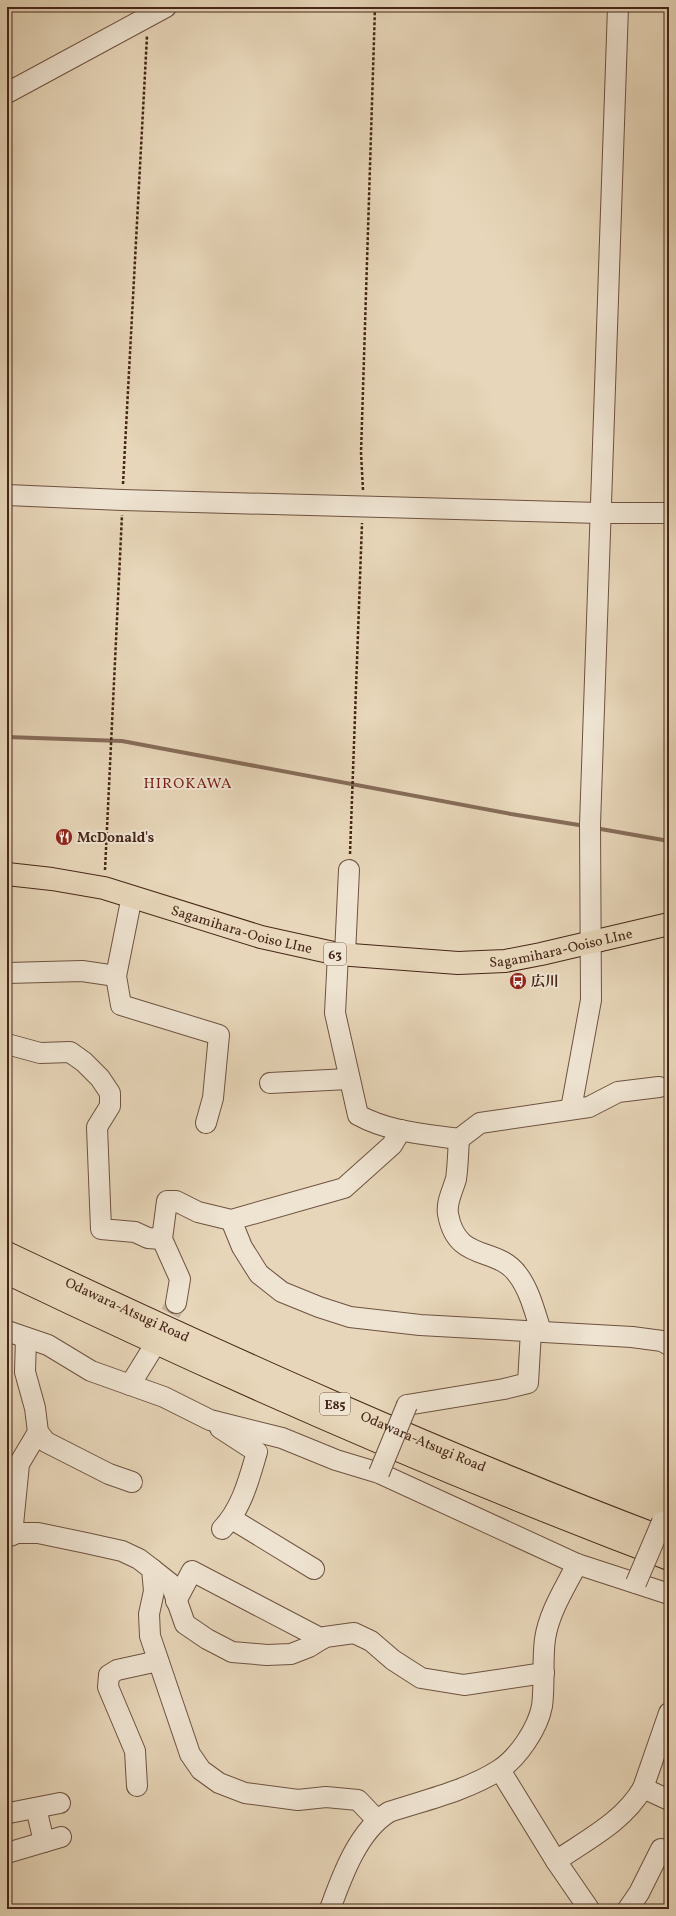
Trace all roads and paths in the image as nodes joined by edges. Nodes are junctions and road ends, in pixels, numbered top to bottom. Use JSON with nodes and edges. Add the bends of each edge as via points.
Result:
{"nodes":[{"id":1,"x":166,"y":7,"type":"edge"},
{"id":2,"x":375,"y":7,"type":"edge"},
{"id":3,"x":618,"y":7,"type":"edge"},
{"id":4,"x":149,"y":12,"type":"edge"},
{"id":5,"x":7,"y":93,"type":"edge"},
{"id":6,"x":7,"y":495,"type":"edge"},
{"id":7,"x":122,"y":500,"type":"junction"},
{"id":8,"x":363,"y":507,"type":"junction"},
{"id":9,"x":669,"y":513,"type":"edge"},
{"id":10,"x":600,"y":514,"type":"junction"},
{"id":11,"x":349,"y":870,"type":"joint"},
{"id":12,"x":7,"y":874,"type":"edge"},
{"id":13,"x":104,"y":888,"type":"junction"},
{"id":14,"x":132,"y":896,"type":"junction"},
{"id":15,"x":669,"y":924,"type":"edge"},
{"id":16,"x":590,"y":943,"type":"junction"},
{"id":17,"x":342,"y":954,"type":"junction"},
{"id":18,"x":7,"y":973,"type":"edge"},
{"id":19,"x":116,"y":976,"type":"junction"},
{"id":20,"x":7,"y":1044,"type":"edge"},
{"id":21,"x":348,"y":1079,"type":"junction"},
{"id":22,"x":270,"y":1083,"type":"dead end"},
{"id":23,"x":659,"y":1087,"type":"dead end"},
{"id":24,"x":571,"y":1109,"type":"junction"},
{"id":25,"x":206,"y":1123,"type":"dead end"},
{"id":26,"x":401,"y":1130,"type":"junction"},
{"id":27,"x":459,"y":1139,"type":"junction"},
{"id":28,"x":231,"y":1220,"type":"junction"},
{"id":29,"x":162,"y":1239,"type":"junction"},
{"id":30,"x":7,"y":1253,"type":"edge"},
{"id":31,"x":7,"y":1273,"type":"edge"},
{"id":32,"x":176,"y":1303,"type":"tunnel mouth"},
{"id":33,"x":7,"y":1331,"type":"edge"},
{"id":34,"x":536,"y":1331,"type":"junction"},
{"id":35,"x":26,"y":1338,"type":"junction"},
{"id":36,"x":669,"y":1345,"type":"edge"},
{"id":37,"x":151,"y":1351,"type":"tunnel mouth"},
{"id":38,"x":130,"y":1385,"type":"junction"},
{"id":39,"x":210,"y":1420,"type":"junction"},
{"id":40,"x":38,"y":1432,"type":"junction"},
{"id":41,"x":379,"y":1473,"type":"junction"},
{"id":42,"x":132,"y":1482,"type":"dead end"},
{"id":43,"x":667,"y":1525,"type":"edge"},
{"id":44,"x":10,"y":1536,"type":"edge"},
{"id":45,"x":669,"y":1559,"type":"edge"},
{"id":46,"x":577,"y":1564,"type":"junction"},
{"id":47,"x":152,"y":1569,"type":"junction"},
{"id":48,"x":314,"y":1569,"type":"dead end"},
{"id":49,"x":636,"y":1583,"type":"junction"},
{"id":50,"x":669,"y":1594,"type":"edge"},
{"id":51,"x":176,"y":1601,"type":"junction"},
{"id":52,"x":322,"y":1639,"type":"junction"},
{"id":53,"x":158,"y":1661,"type":"junction"},
{"id":54,"x":544,"y":1673,"type":"junction"},
{"id":55,"x":669,"y":1713,"type":"edge"},
{"id":56,"x":500,"y":1770,"type":"junction"},
{"id":57,"x":136,"y":1786,"type":"dead end"},
{"id":58,"x":643,"y":1788,"type":"junction"},
{"id":59,"x":669,"y":1800,"type":"edge"},
{"id":60,"x":60,"y":1803,"type":"dead end"},
{"id":61,"x":36,"y":1808,"type":"junction"},
{"id":62,"x":9,"y":1813,"type":"dead end"},
{"id":63,"x":376,"y":1820,"type":"junction"},
{"id":64,"x":7,"y":1853,"type":"edge"},
{"id":65,"x":669,"y":1853,"type":"edge"},
{"id":66,"x":556,"y":1861,"type":"junction"},
{"id":67,"x":330,"y":1909,"type":"edge"},
{"id":68,"x":589,"y":1909,"type":"edge"},
{"id":69,"x":628,"y":1909,"type":"edge"}],
"edges":[{"from":1,"to":4,"type":"street"},
{"from":2,"to":8,"type":"path","via":[[361,453]]},
{"from":3,"to":10,"type":"street"},
{"from":4,"to":5,"type":"street"},
{"from":4,"to":7,"type":"path"},
{"from":6,"to":7,"type":"street"},
{"from":7,"to":8,"type":"street"},
{"from":7,"to":13,"type":"path"},
{"from":8,"to":10,"type":"street"},
{"from":8,"to":11,"type":"path"},
{"from":9,"to":10,"type":"street"},
{"from":10,"to":16,"type":"street","via":[[590,825]]},
{"from":11,"to":17,"type":"street"},
{"from":12,"to":13,"type":"main road","name":"Sagamihara-Ooiso LIne","number":"63"},
{"from":13,"to":14,"type":"main road","name":"Sagamihara-Ooiso LIne","number":"63"},
{"from":14,"to":17,"type":"main road","name":"Sagamihara-Ooiso LIne","number":"63","via":[[261,936]]},
{"from":14,"to":19,"type":"street"},
{"from":15,"to":16,"type":"main road","name":"Sagamihara-Ooiso LIne","number":"63"},
{"from":16,"to":17,"type":"main road","name":"Sagamihara-Ooiso LIne","number":"63","via":[[505,961],[458,962]]},
{"from":16,"to":24,"type":"street","via":[[591,1000]]},
{"from":17,"to":21,"type":"street","via":[[334,1013]]},
{"from":18,"to":19,"type":"street","via":[[82,971]]},
{"from":19,"to":25,"type":"street","via":[[121,1005],[219,1035],[213,1098]]},
{"from":20,"to":29,"type":"street","via":[[40,1053],[70,1052],[100,1078],[110,1093],[110,1106],[97,1127],[101,1229],[135,1232],[148,1238]]},
{"from":21,"to":22,"type":"street"},
{"from":21,"to":26,"type":"street","via":[[358,1115],[376,1124]]},
{"from":23,"to":24,"type":"street","via":[[618,1092],[589,1107]]},
{"from":24,"to":27,"type":"street","via":[[480,1123]]},
{"from":26,"to":27,"type":"street"},
{"from":26,"to":28,"type":"street","via":[[392,1145],[344,1188]]},
{"from":27,"to":34,"type":"street","via":[[456,1179],[450,1194],[448,1213],[458,1240],[468,1248],[506,1264],[518,1274],[531,1300]]},
{"from":28,"to":29,"type":"street","via":[[198,1212],[176,1201],[168,1201]]},
{"from":28,"to":34,"type":"street","via":[[242,1247],[258,1274],[282,1292],[319,1307],[350,1317],[420,1325]]},
{"from":29,"to":32,"type":"street","via":[[180,1279]]},
{"from":30,"to":43,"type":"main road","name":"Odawara-Atsugi Road","number":"E85","via":[[378,1423],[583,1508]]},
{"from":31,"to":45,"type":"main road","name":"Odawara-Atsugi Road","number":"E85","via":[[128,1331],[372,1440]]},
{"from":33,"to":35,"type":"street"},
{"from":34,"to":36,"type":"street","via":[[632,1337]]},
{"from":34,"to":41,"type":"street","bridge":true,"via":[[528,1383],[407,1405]]},
{"from":35,"to":38,"type":"street","via":[[48,1345],[91,1371]]},
{"from":35,"to":40,"type":"street","via":[[25,1372],[36,1408]]},
{"from":37,"to":38,"type":"street"},
{"from":38,"to":39,"type":"street","via":[[164,1397]]},
{"from":39,"to":41,"type":"street","via":[[282,1438],[336,1460]]},
{"from":39,"to":48,"type":"street","via":[[256,1452],[246,1489],[227,1524]]},
{"from":40,"to":42,"type":"street","via":[[46,1442],[109,1474]]},
{"from":40,"to":44,"type":"street","via":[[19,1464]]},
{"from":41,"to":46,"type":"street"},
{"from":43,"to":49,"type":"street","bridge":true},
{"from":44,"to":47,"type":"street","via":[[17,1533],[38,1533],[122,1551]]},
{"from":46,"to":49,"type":"street"},
{"from":46,"to":54,"type":"street","via":[[552,1612],[545,1639]]},
{"from":47,"to":51,"type":"street","via":[[171,1584]]},
{"from":47,"to":53,"type":"street","via":[[154,1591],[149,1614],[150,1636]]},
{"from":49,"to":50,"type":"street"},
{"from":51,"to":52,"type":"street","via":[[185,1624],[232,1652],[291,1654],[309,1648]]},
{"from":51,"to":52,"type":"street","via":[[192,1571]]},
{"from":52,"to":54,"type":"street","via":[[354,1633],[371,1641],[393,1660],[422,1678],[464,1685]]},
{"from":53,"to":57,"type":"street","via":[[117,1670],[109,1675],[108,1687],[135,1750]]},
{"from":53,"to":63,"type":"street","via":[[190,1754],[201,1770],[219,1783],[245,1793],[298,1800],[326,1797],[358,1800]]},
{"from":54,"to":56,"type":"street","via":[[542,1707],[530,1736],[513,1759]]},
{"from":55,"to":58,"type":"street"},
{"from":56,"to":63,"type":"street","via":[[478,1782],[388,1812]]},
{"from":56,"to":66,"type":"street"},
{"from":58,"to":59,"type":"street"},
{"from":58,"to":66,"type":"street","via":[[620,1818]]},
{"from":60,"to":61,"type":"street"},
{"from":61,"to":62,"type":"street"},
{"from":61,"to":64,"type":"street","via":[[52,1840]]},
{"from":63,"to":67,"type":"street","via":[[364,1836],[342,1878]]},
{"from":65,"to":69,"type":"street","via":[[661,1849]]},
{"from":66,"to":68,"type":"street"}]}
